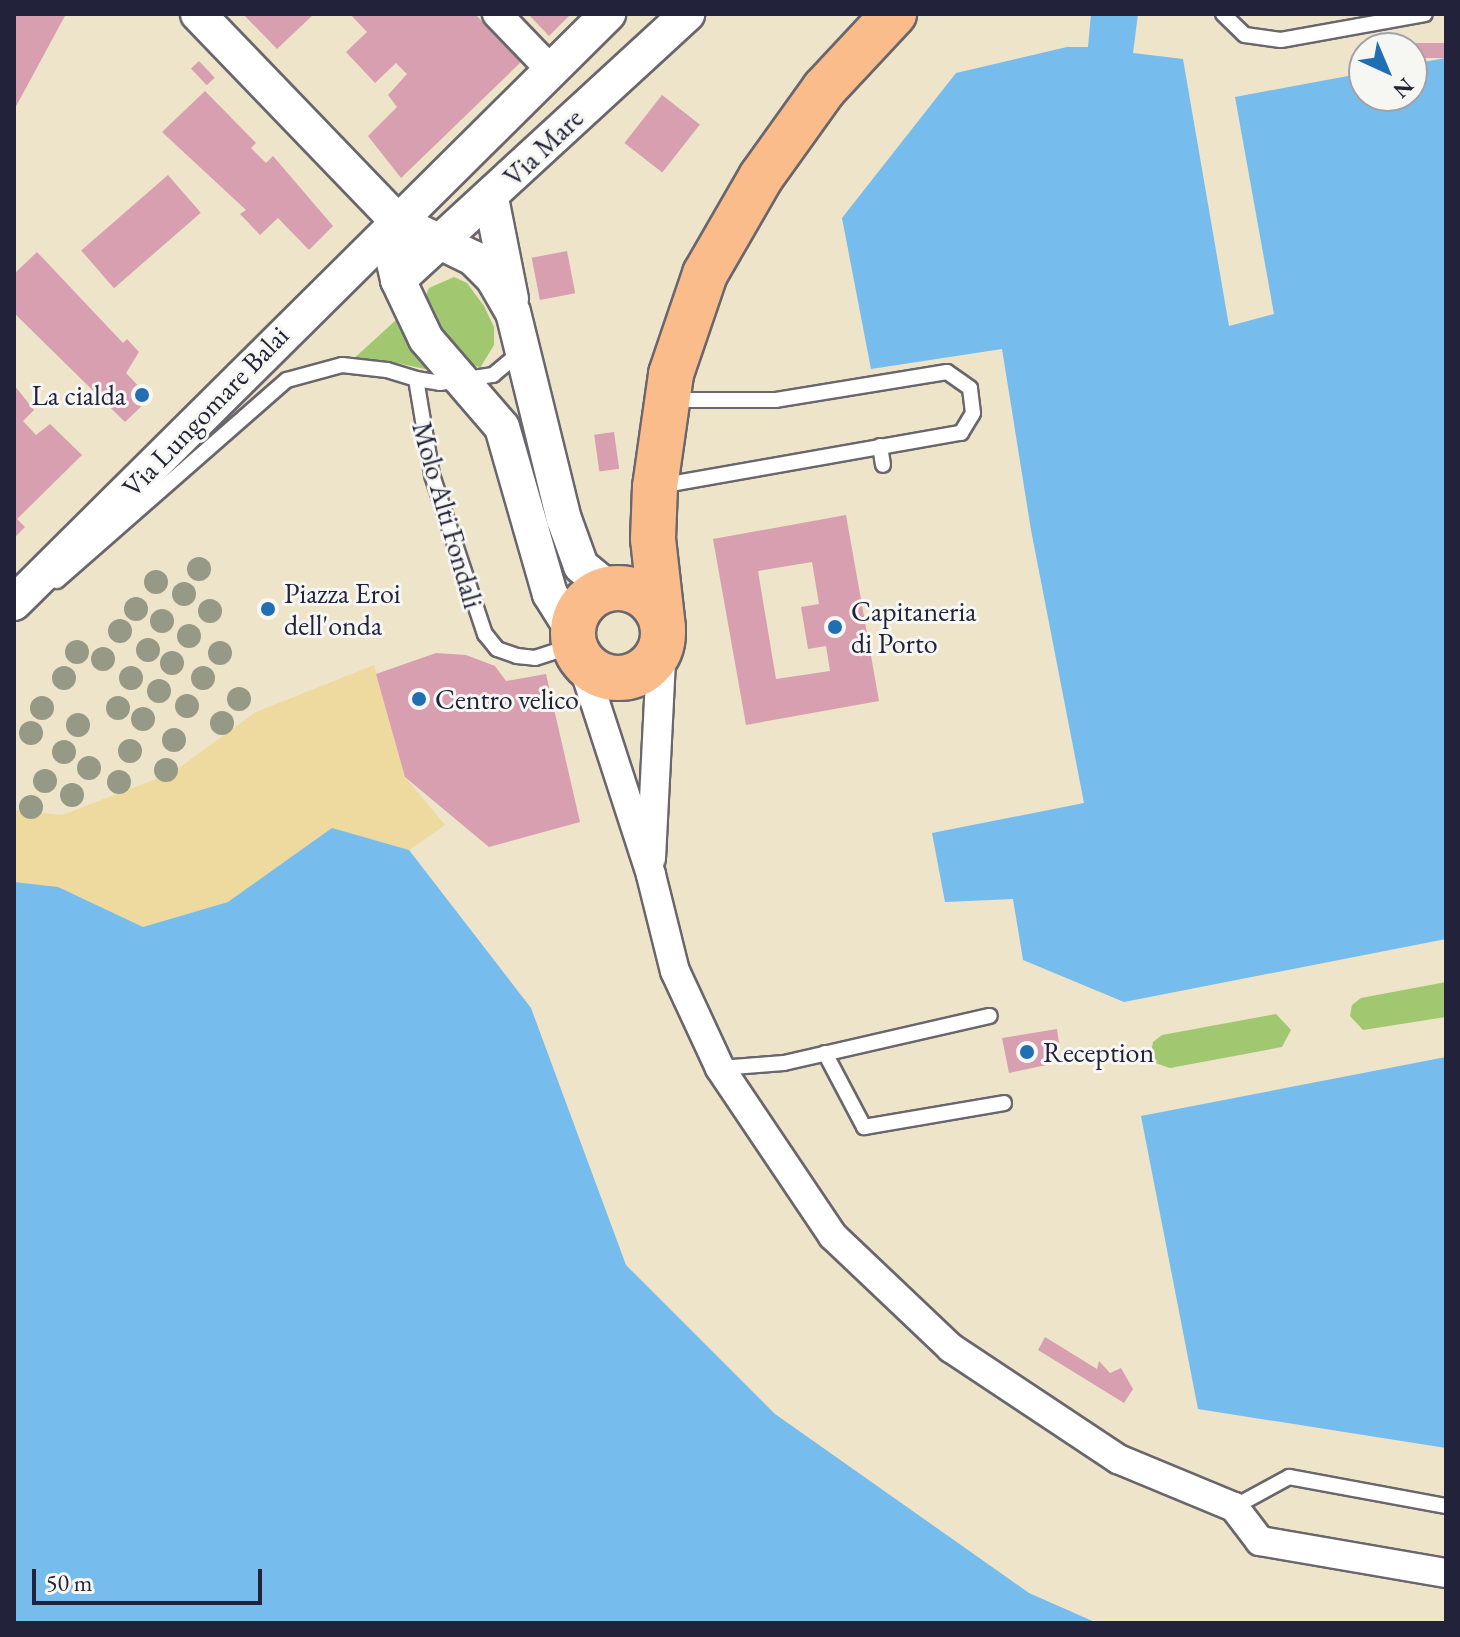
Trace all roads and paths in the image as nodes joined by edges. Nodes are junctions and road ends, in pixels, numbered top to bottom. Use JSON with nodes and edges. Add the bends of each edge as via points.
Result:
{"nodes":[{"id":1,"x":198,"y":14,"type":"edge"},
{"id":2,"x":497,"y":14,"type":"edge"},
{"id":3,"x":608,"y":14,"type":"edge"},
{"id":4,"x":894,"y":14,"type":"edge"},
{"id":5,"x":1223,"y":14,"type":"edge"},
{"id":6,"x":1425,"y":14,"type":"edge"},
{"id":7,"x":674,"y":17,"type":"edge"},
{"id":8,"x":1378,"y":18,"type":"edge"},
{"id":9,"x":550,"y":69,"type":"junction"},
{"id":10,"x":491,"y":198,"type":"junction"},
{"id":11,"x":397,"y":221,"type":"junction"},
{"id":12,"x":439,"y":240,"type":"junction"},
{"id":13,"x":398,"y":280,"type":"junction"},
{"id":14,"x":513,"y":312,"type":"junction"},
{"id":15,"x":523,"y":348,"type":"junction"},
{"id":16,"x":416,"y":379,"type":"junction"},
{"id":17,"x":463,"y":381,"type":"junction"},
{"id":18,"x":667,"y":400,"type":"junction"},
{"id":19,"x":880,"y":446,"type":"junction"},
{"id":20,"x":883,"y":465,"type":"dead end"},
{"id":21,"x":655,"y":487,"type":"junction"},
{"id":22,"x":653,"y":539,"type":"junction"},
{"id":23,"x":616,"y":589,"type":"junction"},
{"id":24,"x":14,"y":605,"type":"edge"},
{"id":25,"x":663,"y":635,"type":"junction"},
{"id":26,"x":576,"y":645,"type":"junction"},
{"id":27,"x":651,"y":875,"type":"junction"},
{"id":28,"x":990,"y":1016,"type":"dead end"},
{"id":29,"x":825,"y":1053,"type":"junction"},
{"id":30,"x":720,"y":1068,"type":"junction"},
{"id":31,"x":1004,"y":1103,"type":"dead end"},
{"id":32,"x":1446,"y":1506,"type":"edge"},
{"id":33,"x":1234,"y":1507,"type":"junction"},
{"id":34,"x":1446,"y":1573,"type":"edge"}],
"edges":[{"from":1,"to":11,"type":"street"},
{"from":2,"to":9,"type":"street"},
{"from":3,"to":9,"type":"street","name":"Via Mare"},
{"from":4,"to":18,"type":"main road","via":[[824,89],[761,177],[705,274]]},
{"from":5,"to":8,"type":"lane","via":[[1245,35],[1281,40]]},
{"from":6,"to":8,"type":"lane"},
{"from":7,"to":10,"type":"street","name":"Via Mare"},
{"from":9,"to":11,"type":"street","name":"Via Mare"},
{"from":10,"to":12,"type":"street","name":"Via Mare"},
{"from":10,"to":14,"type":"street"},
{"from":11,"to":12,"type":"street"},
{"from":11,"to":13,"type":"street","via":[[393,258]]},
{"from":11,"to":24,"type":"street","name":"Via Lungomare Balai"},
{"from":12,"to":13,"type":"street","name":"Via Mare"},
{"from":12,"to":14,"type":"street","via":[[473,258],[493,278]]},
{"from":13,"to":17,"type":"street","via":[[426,339]]},
{"from":14,"to":15,"type":"street"},
{"from":15,"to":17,"type":"lane","via":[[493,375]]},
{"from":15,"to":23,"type":"street","via":[[564,519],[581,566]]},
{"from":16,"to":17,"type":"lane"},
{"from":16,"to":24,"type":"lane","name":"Via Lungomare Balai","via":[[342,365],[287,380],[95,553]]},
{"from":16,"to":26,"type":"lane","name":"Molo Alti Fondali","via":[[432,475],[485,634],[497,649],[517,656],[535,658]]},
{"from":17,"to":26,"type":"street","via":[[502,427],[550,594]]},
{"from":18,"to":19,"type":"lane","via":[[776,400],[947,372],[970,388],[973,413],[961,433]]},
{"from":18,"to":21,"type":"main road"},
{"from":19,"to":20,"type":"lane"},
{"from":19,"to":21,"type":"lane"},
{"from":21,"to":22,"type":"main road"},
{"from":22,"to":23,"type":"main road"},
{"from":22,"to":25,"type":"main road"},
{"from":23,"to":25,"type":"main road","via":[[650,601]]},
{"from":23,"to":26,"type":"main road","via":[[584,604]]},
{"from":25,"to":26,"type":"main road","via":[[647,668],[619,679],[591,670]]},
{"from":25,"to":27,"type":"street"},
{"from":26,"to":27,"type":"street"},
{"from":27,"to":30,"type":"street","via":[[675,971]]},
{"from":28,"to":29,"type":"lane"},
{"from":29,"to":30,"type":"lane","via":[[784,1063]]},
{"from":29,"to":31,"type":"lane","via":[[864,1127]]},
{"from":30,"to":33,"type":"street","via":[[833,1236],[951,1348],[1118,1459]]},
{"from":32,"to":33,"type":"lane","via":[[1289,1477]]},
{"from":33,"to":34,"type":"street","via":[[1260,1541]]}]}
